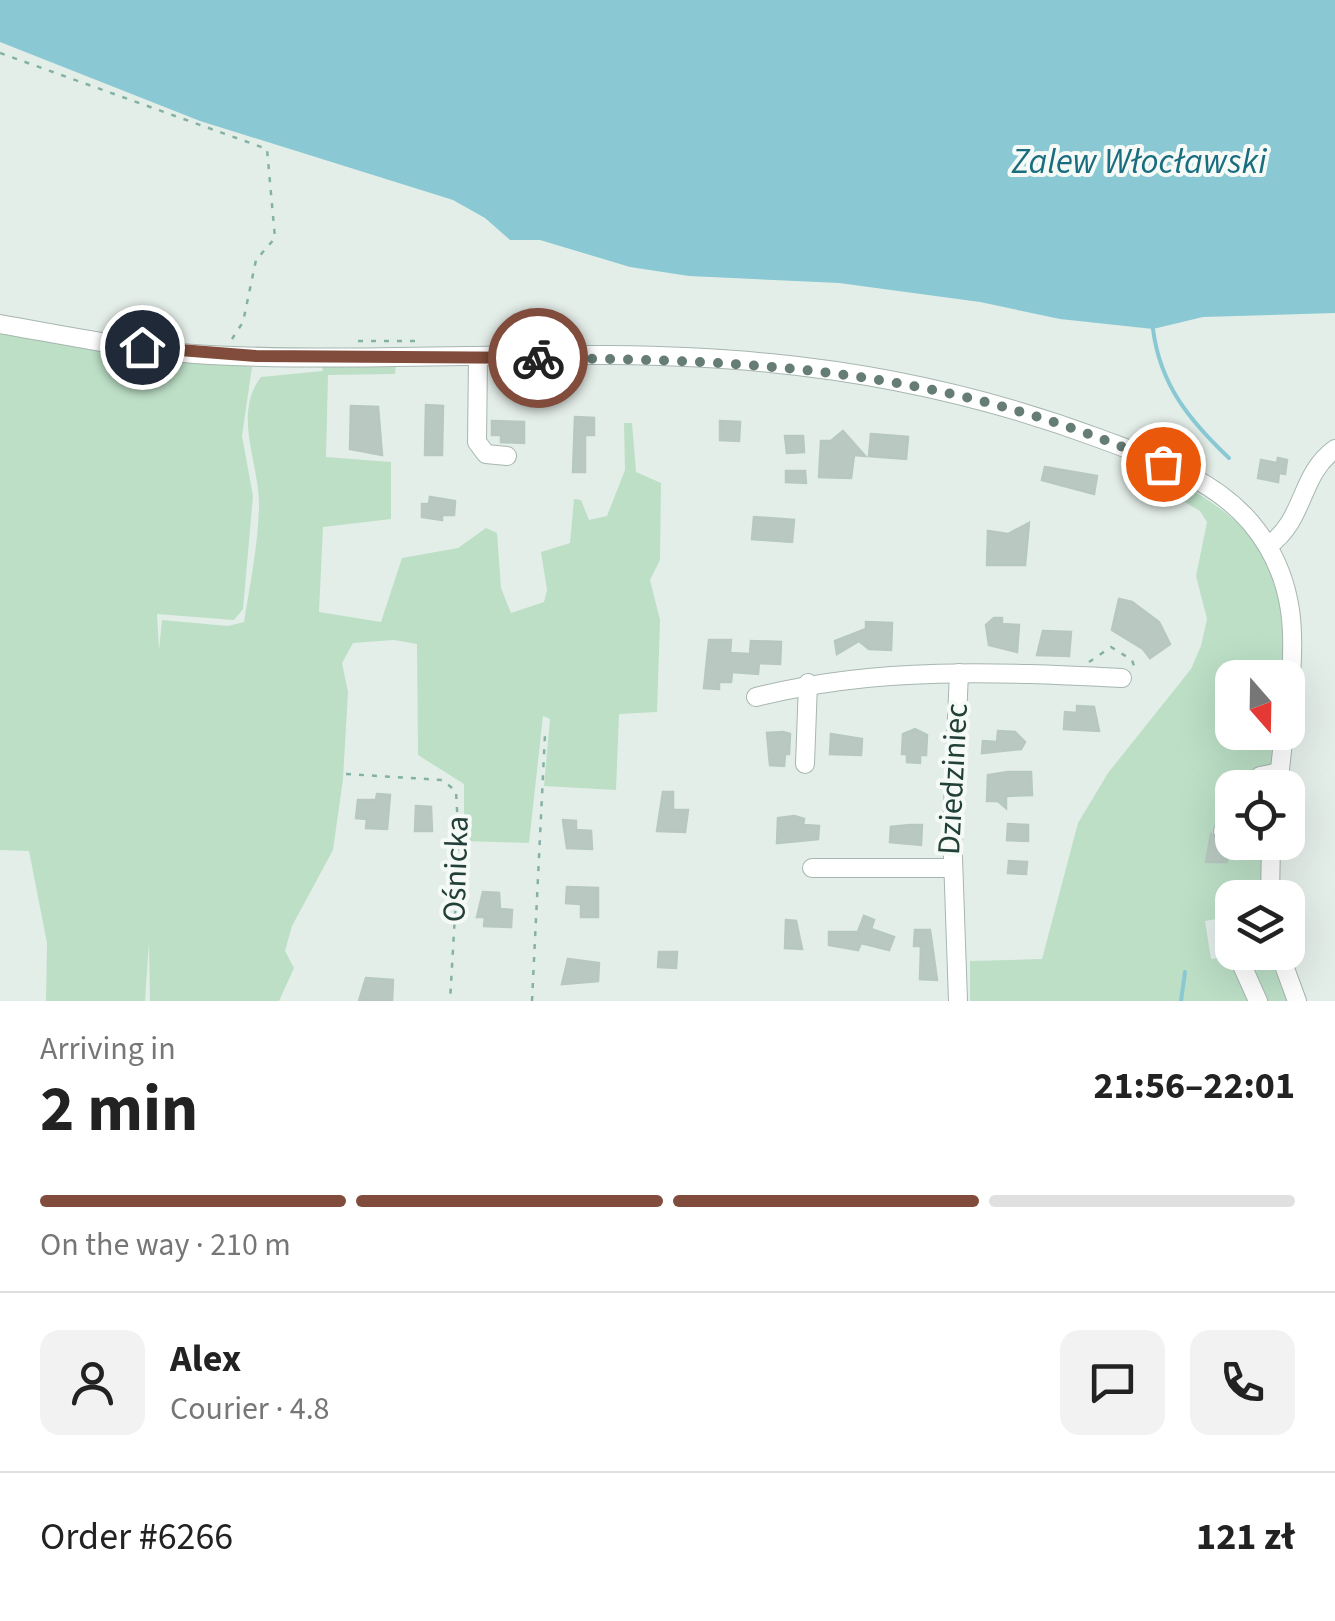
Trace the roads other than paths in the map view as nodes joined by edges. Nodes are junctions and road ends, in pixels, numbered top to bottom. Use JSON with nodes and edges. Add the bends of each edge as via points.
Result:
{"nodes":[{"id":1,"x":0,"y":324,"type":"edge"},
{"id":2,"x":478,"y":358,"type":"junction"},
{"id":3,"x":1335,"y":448,"type":"edge"},
{"id":4,"x":508,"y":456,"type":"dead end"},
{"id":5,"x":1268,"y":546,"type":"junction"},
{"id":6,"x":1290,"y":660,"type":"edge"},
{"id":7,"x":959,"y":673,"type":"junction"},
{"id":8,"x":1122,"y":678,"type":"dead end"},
{"id":9,"x":808,"y":683,"type":"junction"},
{"id":10,"x":756,"y":697,"type":"dead end"},
{"id":11,"x":805,"y":764,"type":"dead end"},
{"id":12,"x":812,"y":868,"type":"dead end"},
{"id":13,"x":953,"y":868,"type":"junction"},
{"id":14,"x":1244,"y":970,"type":"edge"},
{"id":15,"x":1286,"y":970,"type":"edge"},
{"id":16,"x":958,"y":1001,"type":"edge"},
{"id":17,"x":1258,"y":1001,"type":"edge"},
{"id":18,"x":1298,"y":1001,"type":"edge"}],
"edges":[{"from":1,"to":2,"type":"street","via":[[172,352]]},
{"from":2,"to":4,"type":"street","via":[[476,442],[486,454]]},
{"from":2,"to":5,"type":"street","via":[[586,350],[892,380],[1039,416],[1217,491]]},
{"from":3,"to":5,"type":"street","via":[[1315,468],[1292,525]]},
{"from":5,"to":6,"type":"street","via":[[1293,612]]},
{"from":7,"to":8,"type":"street","name":"Dziedziniec"},
{"from":7,"to":9,"type":"street","name":"Dziedziniec"},
{"from":7,"to":13,"type":"street","name":"Dziedziniec"},
{"from":9,"to":10,"type":"street","name":"Dziedziniec"},
{"from":9,"to":11,"type":"street"},
{"from":12,"to":13,"type":"street","name":"Dziedziniec"},
{"from":13,"to":16,"type":"street"},
{"from":14,"to":17,"type":"street"},
{"from":15,"to":18,"type":"street"}]}
